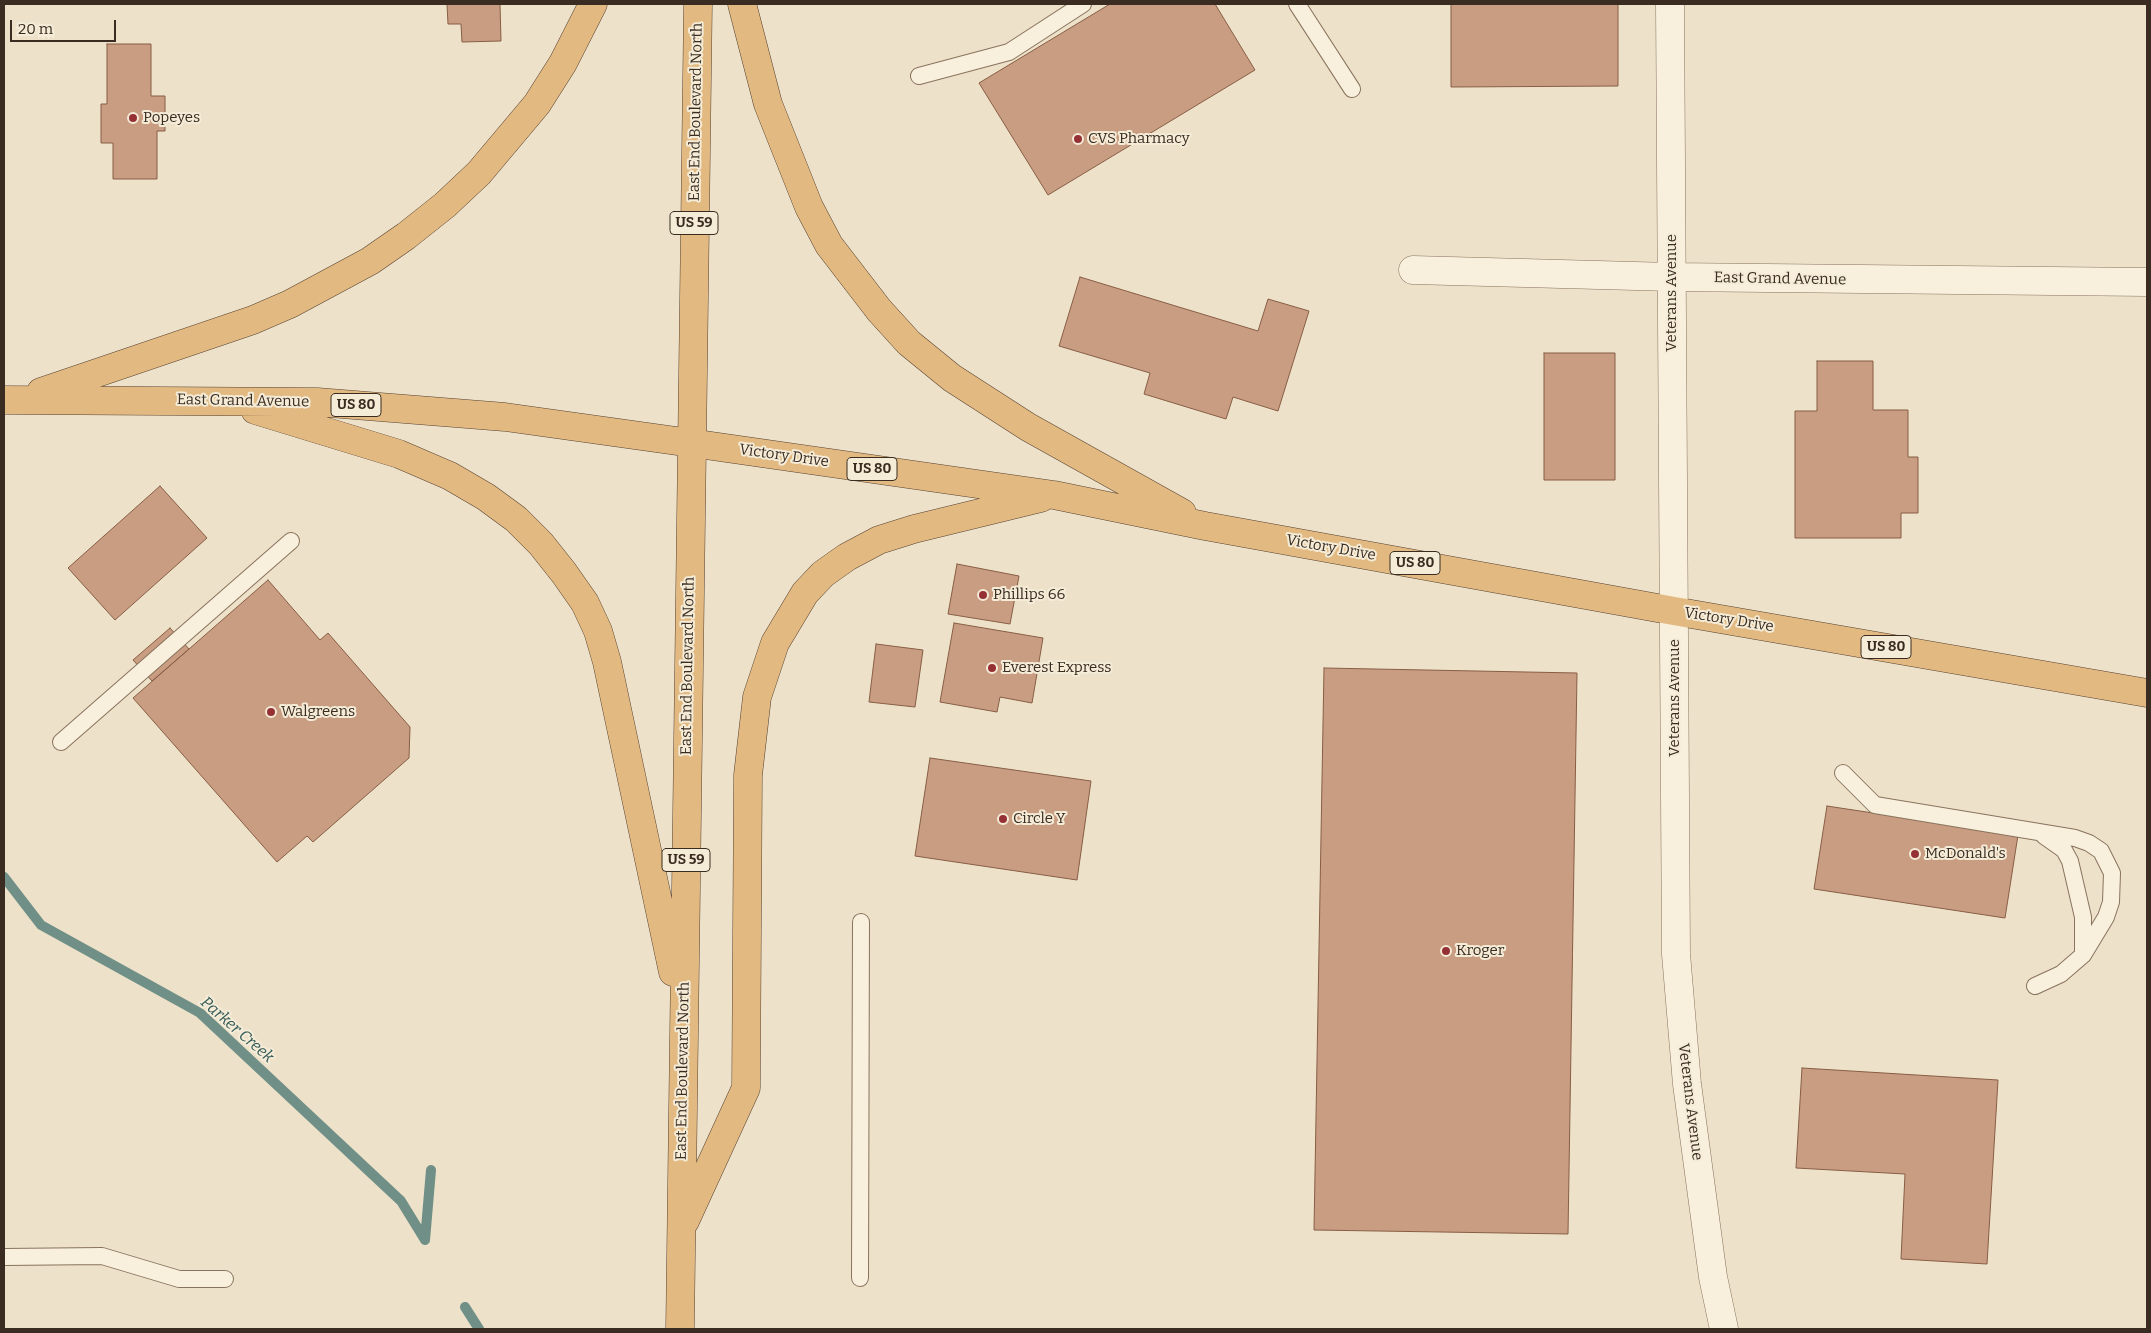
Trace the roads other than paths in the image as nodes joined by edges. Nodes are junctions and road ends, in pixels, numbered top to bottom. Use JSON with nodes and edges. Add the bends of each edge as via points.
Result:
{"nodes":[{"id":1,"x":593,"y":4,"type":"edge"},
{"id":2,"x":698,"y":4,"type":"edge"},
{"id":3,"x":742,"y":4,"type":"edge"},
{"id":4,"x":1083,"y":4,"type":"edge"},
{"id":5,"x":1297,"y":4,"type":"edge"},
{"id":6,"x":1670,"y":4,"type":"edge"},
{"id":7,"x":919,"y":76,"type":"dead end"},
{"id":8,"x":1352,"y":89,"type":"dead end"},
{"id":9,"x":1413,"y":270,"type":"dead end"},
{"id":10,"x":1672,"y":277,"type":"junction"},
{"id":11,"x":2147,"y":282,"type":"edge"},
{"id":12,"x":11,"y":400,"type":"edge"},
{"id":13,"x":220,"y":400,"type":"junction"},
{"id":14,"x":691,"y":443,"type":"junction"},
{"id":15,"x":1054,"y":495,"type":"junction"},
{"id":16,"x":1205,"y":526,"type":"junction"},
{"id":17,"x":291,"y":541,"type":"dead end"},
{"id":18,"x":1674,"y":611,"type":"junction"},
{"id":19,"x":2147,"y":693,"type":"edge"},
{"id":20,"x":62,"y":742,"type":"dead end"},
{"id":21,"x":1843,"y":773,"type":"dead end"},
{"id":22,"x":2027,"y":831,"type":"junction"},
{"id":23,"x":862,"y":922,"type":"dead end"},
{"id":24,"x":2083,"y":955,"type":"junction"},
{"id":25,"x":2036,"y":986,"type":"dead end"},
{"id":26,"x":684,"y":1022,"type":"junction"},
{"id":27,"x":681,"y":1231,"type":"junction"},
{"id":28,"x":4,"y":1257,"type":"edge"},
{"id":29,"x":860,"y":1278,"type":"dead end"},
{"id":30,"x":225,"y":1279,"type":"dead end"},
{"id":31,"x":680,"y":1329,"type":"edge"},
{"id":32,"x":1724,"y":1329,"type":"edge"}],
"edges":[{"from":1,"to":12,"type":"highway","via":[[563,63],[537,104],[479,173],[391,246],[330,284],[283,308]]},
{"from":2,"to":14,"type":"highway","name":"East End Boulevard North","number":"US 59"},
{"from":3,"to":16,"type":"highway","via":[[768,104],[809,207],[829,245],[879,310],[909,343],[952,378],[1028,427]]},
{"from":4,"to":7,"type":"lane","via":[[1009,52]]},
{"from":5,"to":8,"type":"lane"},
{"from":6,"to":10,"type":"street","name":"Veterans Avenue"},
{"from":9,"to":10,"type":"street","name":"East Grand Avenue"},
{"from":10,"to":11,"type":"street","name":"East Grand Avenue"},
{"from":10,"to":18,"type":"street","name":"Veterans Avenue"},
{"from":12,"to":13,"type":"highway","name":"East Grand Avenue","number":"US 80"},
{"from":13,"to":14,"type":"highway","name":"East Grand Avenue","number":"US 80","via":[[414,408]]},
{"from":13,"to":26,"type":"highway","via":[[399,454],[450,476],[516,519],[564,573],[585,603],[607,662]]},
{"from":14,"to":15,"type":"highway","name":"Victory Drive","number":"US 80"},
{"from":14,"to":26,"type":"highway","name":"East End Boulevard North","number":"US 59"},
{"from":15,"to":16,"type":"highway","name":"Victory Drive","number":"US 80"},
{"from":15,"to":27,"type":"highway","via":[[914,529],[879,540],[846,557],[805,593],[775,643],[757,697],[748,775],[746,1088]]},
{"from":16,"to":18,"type":"highway","name":"Victory Drive","number":"US 80"},
{"from":17,"to":20,"type":"lane"},
{"from":18,"to":19,"type":"highway","name":"Victory Drive","number":"US 80"},
{"from":18,"to":32,"type":"street","name":"Veterans Avenue","via":[[1679,1001],[1689,1104],[1713,1277]]},
{"from":21,"to":22,"type":"lane","via":[[1875,806]]},
{"from":22,"to":24,"type":"lane","via":[[2057,843],[2070,861],[2083,917]]},
{"from":22,"to":24,"type":"lane","via":[[2089,842],[2107,859],[2112,873],[2111,902],[2106,917]]},
{"from":23,"to":29,"type":"lane"},
{"from":24,"to":25,"type":"lane","via":[[2061,974]]},
{"from":26,"to":27,"type":"highway","name":"East End Boulevard North","number":"US 59"},
{"from":27,"to":31,"type":"highway","name":"East End Boulevard North","number":"US 59"},
{"from":28,"to":30,"type":"lane","via":[[102,1256],[178,1279]]}]}
